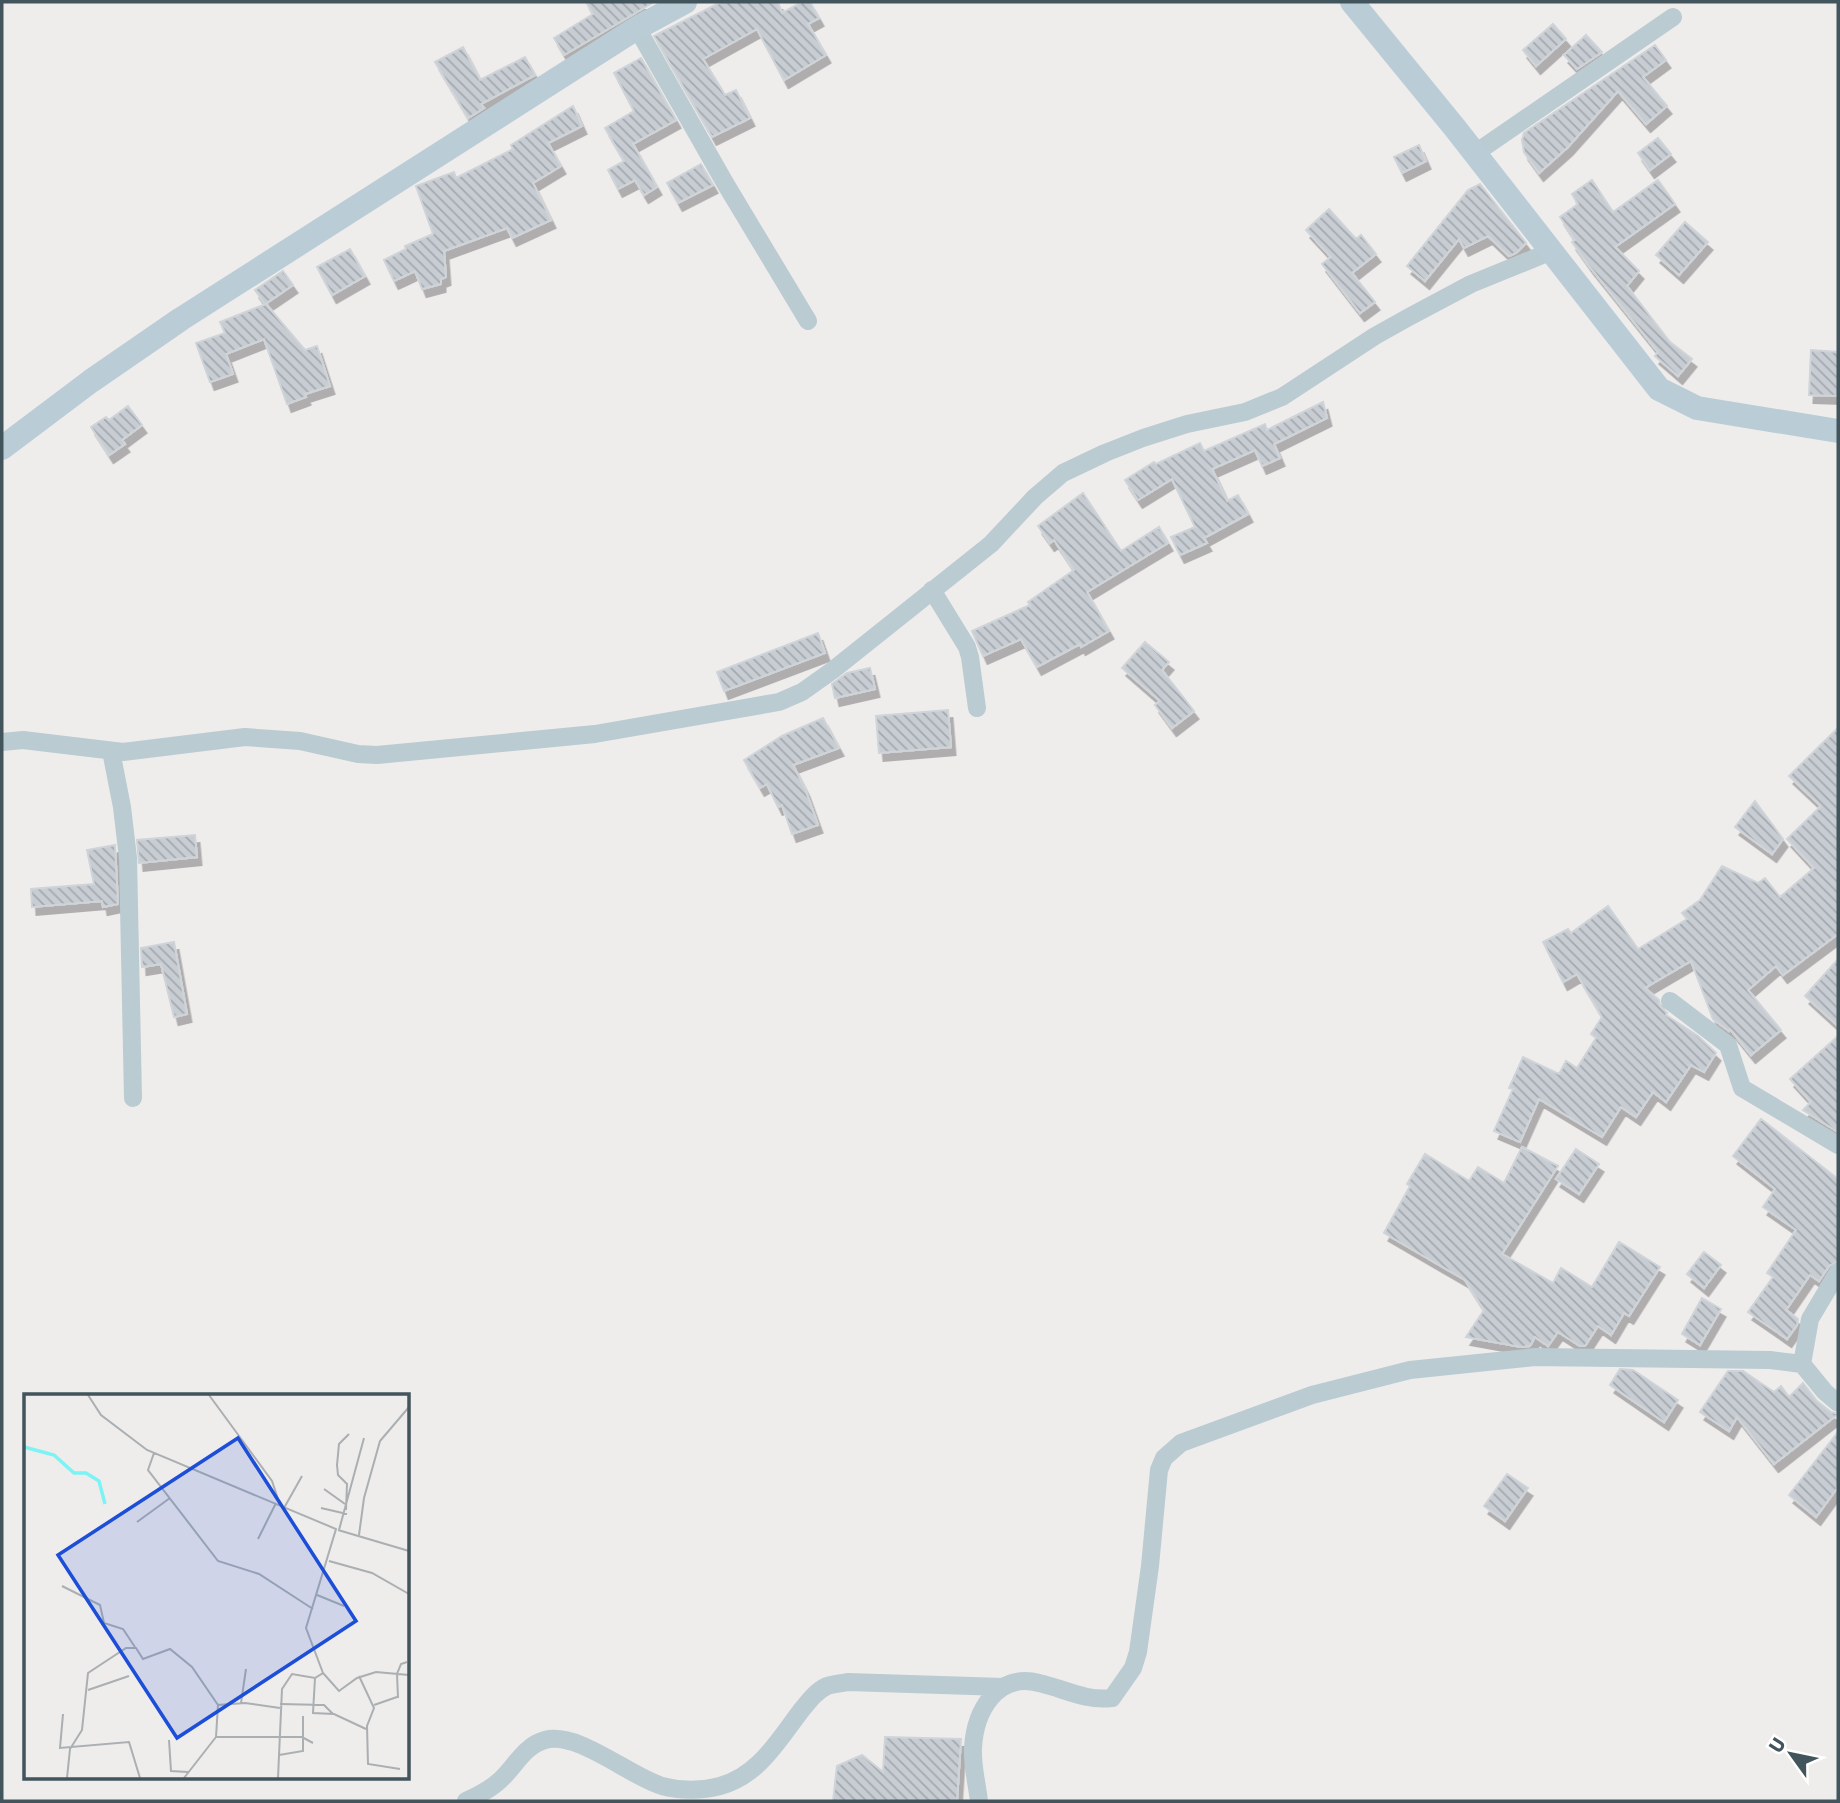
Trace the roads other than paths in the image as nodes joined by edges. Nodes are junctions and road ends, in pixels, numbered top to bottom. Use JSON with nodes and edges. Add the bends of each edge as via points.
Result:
{"nodes":[{"id":1,"x":1352,"y":2,"type":"edge"},
{"id":2,"x":671,"y":4,"type":"edge"},
{"id":3,"x":1673,"y":17,"type":"dead end"},
{"id":4,"x":637,"y":28,"type":"junction"},
{"id":5,"x":1474,"y":154,"type":"junction"},
{"id":6,"x":1552,"y":251,"type":"junction"},
{"id":7,"x":808,"y":321,"type":"dead end"},
{"id":8,"x":1838,"y":431,"type":"edge"},
{"id":9,"x":2,"y":448,"type":"edge"},
{"id":10,"x":932,"y":590,"type":"junction"},
{"id":11,"x":977,"y":708,"type":"dead end"},
{"id":12,"x":2,"y":743,"type":"edge"},
{"id":13,"x":111,"y":751,"type":"junction"},
{"id":14,"x":1670,"y":1001,"type":"dead end"},
{"id":15,"x":134,"y":1098,"type":"dead end"},
{"id":16,"x":1838,"y":1145,"type":"edge"},
{"id":17,"x":1838,"y":1272,"type":"edge"},
{"id":18,"x":1801,"y":1364,"type":"junction"},
{"id":19,"x":1838,"y":1403,"type":"edge"},
{"id":20,"x":1003,"y":1687,"type":"junction"},
{"id":21,"x":466,"y":1801,"type":"edge"},
{"id":22,"x":979,"y":1801,"type":"edge"}],
"edges":[{"from":1,"to":5,"type":"street"},
{"from":2,"to":4,"type":"street"},
{"from":3,"to":5,"type":"street"},
{"from":4,"to":7,"type":"street"},
{"from":4,"to":9,"type":"street","via":[[181,319]]},
{"from":5,"to":6,"type":"street"},
{"from":6,"to":8,"type":"street","via":[[1659,389],[1697,408]]},
{"from":6,"to":10,"type":"street","via":[[1471,284],[1409,317],[1282,397],[1245,412],[1143,438],[1063,473],[991,544]]},
{"from":10,"to":11,"type":"street","via":[[967,647]]},
{"from":10,"to":13,"type":"street","via":[[833,670],[779,702],[595,734],[377,754],[245,737]]},
{"from":12,"to":13,"type":"street","via":[[23,740]]},
{"from":13,"to":15,"type":"street","via":[[128,858]]},
{"from":14,"to":16,"type":"street","via":[[1728,1045],[1742,1088]]},
{"from":17,"to":18,"type":"street","via":[[1810,1319]]},
{"from":18,"to":19,"type":"street"},
{"from":18,"to":20,"type":"street","via":[[1535,1357],[1410,1370],[1312,1395],[1181,1443],[1164,1458],[1159,1470],[1138,1652],[1124,1683],[1112,1698],[1095,1700],[1037,1682],[1018,1680]]},
{"from":20,"to":21,"type":"street","via":[[848,1682],[829,1686],[815,1693],[753,1770],[722,1786],[693,1790],[646,1780],[560,1738],[544,1740],[530,1748],[498,1783]]},
{"from":20,"to":22,"type":"street","via":[[989,1698],[979,1716],[973,1748]]}]}
